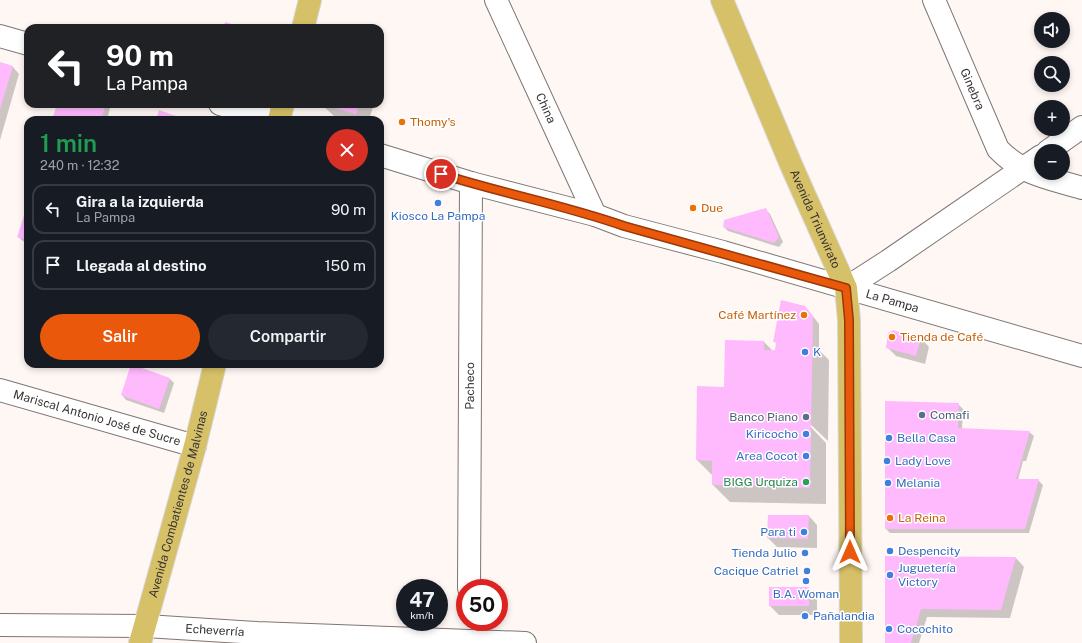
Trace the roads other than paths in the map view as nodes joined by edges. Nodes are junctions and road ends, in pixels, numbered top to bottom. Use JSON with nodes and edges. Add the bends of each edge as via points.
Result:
{"nodes":[{"id":1,"x":310,"y":0,"type":"edge"},
{"id":2,"x":496,"y":0,"type":"edge"},
{"id":3,"x":722,"y":0,"type":"edge"},
{"id":4,"x":934,"y":0,"type":"edge"},
{"id":5,"x":304,"y":24,"type":"edge"},
{"id":6,"x":0,"y":36,"type":"edge"},
{"id":7,"x":24,"y":43,"type":"edge"},
{"id":8,"x":233,"y":108,"type":"edge"},
{"id":9,"x":258,"y":116,"type":"edge"},
{"id":10,"x":1082,"y":127,"type":"edge"},
{"id":11,"x":1058,"y":144,"type":"edge"},
{"id":12,"x":384,"y":156,"type":"edge"},
{"id":13,"x":1034,"y":161,"type":"edge"},
{"id":14,"x":1022,"y":169,"type":"junction"},
{"id":15,"x":471,"y":184,"type":"junction"},
{"id":16,"x":1082,"y":188,"type":"edge"},
{"id":17,"x":595,"y":215,"type":"junction"},
{"id":18,"x":846,"y":288,"type":"junction"},
{"id":19,"x":1082,"y":356,"type":"edge"},
{"id":20,"x":214,"y":368,"type":"edge"},
{"id":21,"x":0,"y":390,"type":"edge"},
{"id":22,"x":195,"y":446,"type":"junction"},
{"id":23,"x":469,"y":579,"type":"edge"},
{"id":24,"x":0,"y":625,"type":"edge"},
{"id":25,"x":143,"y":634,"type":"edge"},
{"id":26,"x":469,"y":635,"type":"edge"},
{"id":27,"x":257,"y":638,"type":"edge"},
{"id":28,"x":525,"y":643,"type":"edge"},
{"id":29,"x":851,"y":643,"type":"edge"}],
"edges":[{"from":1,"to":5,"type":"main road"},
{"from":2,"to":17,"type":"street","name":"China"},
{"from":3,"to":18,"type":"main road","name":"Avenida Triunvirato"},
{"from":4,"to":14,"type":"street","name":"Ginebra","via":[[998,149]]},
{"from":6,"to":7,"type":"street"},
{"from":8,"to":9,"type":"street"},
{"from":10,"to":11,"type":"street"},
{"from":12,"to":15,"type":"street","name":"La Pampa"},
{"from":13,"to":14,"type":"street"},
{"from":14,"to":16,"type":"street","name":"Ginebra"},
{"from":14,"to":18,"type":"street"},
{"from":15,"to":17,"type":"street","name":"La Pampa"},
{"from":15,"to":23,"type":"street","name":"Pacheco"},
{"from":17,"to":18,"type":"street","name":"La Pampa","via":[[624,226]]},
{"from":18,"to":19,"type":"street","name":"La Pampa"},
{"from":18,"to":29,"type":"main road","name":"Avenida Triunvirato","via":[[849,320]]},
{"from":20,"to":22,"type":"main road","name":"Avenida Combatientes de Malvinas"},
{"from":21,"to":22,"type":"street","name":"Mariscal Antonio José de Sucre"},
{"from":22,"to":25,"type":"main road","name":"Avenida Combatientes de Malvinas"},
{"from":24,"to":25,"type":"street","name":"Echeverría"},
{"from":25,"to":27,"type":"street","name":"Echeverría"},
{"from":26,"to":27,"type":"street","name":"Echeverría"},
{"from":26,"to":28,"type":"street","name":"Echeverría"}]}
